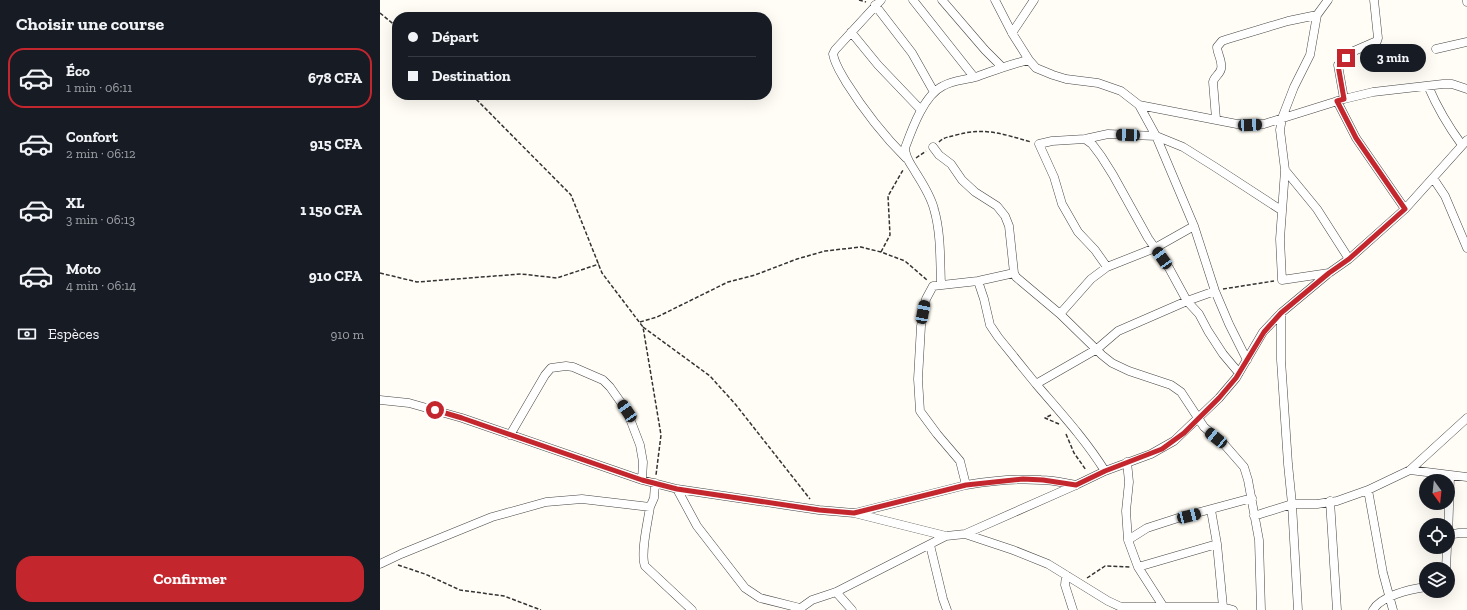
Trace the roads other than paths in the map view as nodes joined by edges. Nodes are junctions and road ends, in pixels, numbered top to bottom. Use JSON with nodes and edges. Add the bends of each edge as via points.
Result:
{"nodes":[{"id":1,"x":914,"y":0,"type":"edge"},
{"id":2,"x":942,"y":0,"type":"edge"},
{"id":3,"x":995,"y":0,"type":"edge"},
{"id":4,"x":1034,"y":0,"type":"edge"},
{"id":5,"x":1328,"y":0,"type":"edge"},
{"id":6,"x":1374,"y":0,"type":"edge"},
{"id":7,"x":878,"y":3,"type":"edge"},
{"id":8,"x":1317,"y":15,"type":"junction"},
{"id":9,"x":851,"y":32,"type":"junction"},
{"id":10,"x":1012,"y":33,"type":"junction"},
{"id":11,"x":1467,"y":42,"type":"edge"},
{"id":12,"x":1436,"y":49,"type":"dead end"},
{"id":13,"x":1029,"y":60,"type":"junction"},
{"id":14,"x":1002,"y":67,"type":"junction"},
{"id":15,"x":974,"y":77,"type":"junction"},
{"id":16,"x":1428,"y":86,"type":"junction"},
{"id":17,"x":1467,"y":88,"type":"edge"},
{"id":18,"x":934,"y":92,"type":"junction"},
{"id":19,"x":1340,"y":100,"type":"junction"},
{"id":20,"x":1139,"y":105,"type":"junction"},
{"id":21,"x":921,"y":110,"type":"junction"},
{"id":22,"x":1282,"y":118,"type":"junction"},
{"id":23,"x":1216,"y":119,"type":"junction"},
{"id":24,"x":1156,"y":136,"type":"junction"},
{"id":25,"x":1085,"y":139,"type":"junction"},
{"id":26,"x":1464,"y":143,"type":"edge"},
{"id":27,"x":933,"y":147,"type":"dead end"},
{"id":28,"x":907,"y":158,"type":"junction"},
{"id":29,"x":1285,"y":170,"type":"junction"},
{"id":30,"x":1433,"y":178,"type":"junction"},
{"id":31,"x":1405,"y":209,"type":"junction"},
{"id":32,"x":1281,"y":210,"type":"junction"},
{"id":33,"x":1194,"y":226,"type":"junction"},
{"id":34,"x":1155,"y":248,"type":"junction"},
{"id":35,"x":1467,"y":248,"type":"edge"},
{"id":36,"x":1349,"y":259,"type":"junction"},
{"id":37,"x":1107,"y":267,"type":"junction"},
{"id":38,"x":1014,"y":273,"type":"junction"},
{"id":39,"x":1329,"y":273,"type":"junction"},
{"id":40,"x":978,"y":281,"type":"junction"},
{"id":41,"x":937,"y":285,"type":"junction"},
{"id":42,"x":1215,"y":291,"type":"junction"},
{"id":43,"x":1187,"y":301,"type":"junction"},
{"id":44,"x":1281,"y":313,"type":"junction"},
{"id":45,"x":1060,"y":314,"type":"junction"},
{"id":46,"x":1097,"y":349,"type":"junction"},
{"id":47,"x":1247,"y":360,"type":"junction"},
{"id":48,"x":1239,"y":373,"type":"junction"},
{"id":49,"x":1036,"y":384,"type":"junction"},
{"id":50,"x":380,"y":400,"type":"edge"},
{"id":51,"x":1198,"y":418,"type":"junction"},
{"id":52,"x":1467,"y":418,"type":"edge"},
{"id":53,"x":510,"y":435,"type":"junction"},
{"id":54,"x":1127,"y":462,"type":"junction"},
{"id":55,"x":1410,"y":470,"type":"junction"},
{"id":56,"x":1105,"y":471,"type":"junction"},
{"id":57,"x":1437,"y":474,"type":"edge"},
{"id":58,"x":1455,"y":476,"type":"edge"},
{"id":59,"x":1467,"y":477,"type":"edge"},
{"id":60,"x":642,"y":480,"type":"junction"},
{"id":61,"x":655,"y":483,"type":"junction"},
{"id":62,"x":966,"y":485,"type":"junction"},
{"id":63,"x":1076,"y":485,"type":"junction"},
{"id":64,"x":677,"y":489,"type":"junction"},
{"id":65,"x":1368,"y":490,"type":"junction"},
{"id":66,"x":1252,"y":498,"type":"junction"},
{"id":67,"x":1330,"y":501,"type":"junction"},
{"id":68,"x":1292,"y":504,"type":"junction"},
{"id":69,"x":650,"y":507,"type":"junction"},
{"id":70,"x":1211,"y":510,"type":"junction"},
{"id":71,"x":854,"y":513,"type":"junction"},
{"id":72,"x":1254,"y":516,"type":"junction"},
{"id":73,"x":1467,"y":533,"type":"edge"},
{"id":74,"x":965,"y":534,"type":"junction"},
{"id":75,"x":1455,"y":534,"type":"edge"},
{"id":76,"x":946,"y":536,"type":"junction"},
{"id":77,"x":1128,"y":540,"type":"junction"},
{"id":78,"x":1218,"y":544,"type":"junction"},
{"id":79,"x":930,"y":545,"type":"junction"},
{"id":80,"x":384,"y":563,"type":"edge"},
{"id":81,"x":1138,"y":567,"type":"junction"},
{"id":82,"x":1066,"y":575,"type":"junction"},
{"id":83,"x":1419,"y":588,"type":"edge"},
{"id":84,"x":836,"y":592,"type":"junction"},
{"id":85,"x":1389,"y":597,"type":"junction"},
{"id":86,"x":1163,"y":606,"type":"junction"},
{"id":87,"x":1223,"y":607,"type":"junction"},
{"id":88,"x":1179,"y":608,"type":"edge"},
{"id":89,"x":799,"y":609,"type":"edge"},
{"id":90,"x":1206,"y":609,"type":"edge"},
{"id":91,"x":692,"y":610,"type":"edge"},
{"id":92,"x":852,"y":610,"type":"edge"},
{"id":93,"x":947,"y":610,"type":"edge"},
{"id":94,"x":1073,"y":610,"type":"edge"},
{"id":95,"x":1233,"y":610,"type":"edge"},
{"id":96,"x":1261,"y":610,"type":"edge"},
{"id":97,"x":1298,"y":610,"type":"edge"},
{"id":98,"x":1337,"y":610,"type":"edge"},
{"id":99,"x":1373,"y":610,"type":"edge"},
{"id":100,"x":1393,"y":610,"type":"edge"}],
"edges":[{"from":1,"to":15,"type":"street"},
{"from":2,"to":14,"type":"street"},
{"from":3,"to":10,"type":"street"},
{"from":4,"to":10,"type":"street"},
{"from":5,"to":8,"type":"street"},
{"from":6,"to":19,"type":"street","via":[[1377,41],[1354,51],[1338,65]]},
{"from":7,"to":9,"type":"street"},
{"from":7,"to":18,"type":"street","via":[[912,53]]},
{"from":8,"to":22,"type":"street","via":[[1310,55]]},
{"from":8,"to":23,"type":"street","via":[[1228,39],[1217,47],[1222,67],[1213,82]]},
{"from":9,"to":21,"type":"street"},
{"from":9,"to":28,"type":"street","via":[[835,50],[835,64],[879,129]]},
{"from":10,"to":13,"type":"street"},
{"from":11,"to":12,"type":"street"},
{"from":13,"to":14,"type":"street"},
{"from":13,"to":20,"type":"street","via":[[1036,68],[1053,75],[1098,83],[1121,91]]},
{"from":14,"to":15,"type":"street"},
{"from":15,"to":18,"type":"street","via":[[942,86]]},
{"from":16,"to":17,"type":"street","via":[[1452,84]]},
{"from":16,"to":19,"type":"street","via":[[1373,92]]},
{"from":16,"to":26,"type":"street","via":[[1449,128]]},
{"from":18,"to":21,"type":"street"},
{"from":19,"to":22,"type":"street"},
{"from":19,"to":31,"type":"street","via":[[1356,138]]},
{"from":20,"to":23,"type":"street"},
{"from":20,"to":24,"type":"street"},
{"from":21,"to":28,"type":"street","via":[[905,148]]},
{"from":22,"to":23,"type":"street","via":[[1264,124],[1250,125]]},
{"from":22,"to":29,"type":"street","via":[[1280,141]]},
{"from":24,"to":25,"type":"street","via":[[1108,134]]},
{"from":24,"to":32,"type":"street","via":[[1183,147]]},
{"from":24,"to":33,"type":"street"},
{"from":25,"to":34,"type":"street","via":[[1102,156]]},
{"from":25,"to":37,"type":"street","via":[[1039,144],[1062,204],[1078,232]]},
{"from":26,"to":30,"type":"street"},
{"from":27,"to":38,"type":"street","via":[[962,180],[997,206],[1005,216],[1009,226]]},
{"from":28,"to":41,"type":"street","via":[[934,208],[939,243]]},
{"from":29,"to":32,"type":"street"},
{"from":29,"to":36,"type":"street","via":[[1316,209]]},
{"from":30,"to":31,"type":"street"},
{"from":30,"to":35,"type":"street","via":[[1452,210]]},
{"from":31,"to":36,"type":"street"},
{"from":32,"to":39,"type":"street","via":[[1282,280]]},
{"from":33,"to":34,"type":"street"},
{"from":33,"to":42,"type":"street"},
{"from":34,"to":37,"type":"street"},
{"from":34,"to":43,"type":"street"},
{"from":36,"to":39,"type":"street"},
{"from":37,"to":45,"type":"street","via":[[1091,279]]},
{"from":38,"to":40,"type":"street"},
{"from":38,"to":45,"type":"street","via":[[1022,283]]},
{"from":39,"to":44,"type":"street"},
{"from":40,"to":41,"type":"street"},
{"from":40,"to":49,"type":"street","via":[[990,325]]},
{"from":41,"to":62,"type":"street","via":[[926,299],[920,326],[920,410],[960,461]]},
{"from":42,"to":43,"type":"street"},
{"from":42,"to":47,"type":"street"},
{"from":43,"to":46,"type":"street","via":[[1118,331]]},
{"from":43,"to":48,"type":"street","via":[[1199,314],[1223,354]]},
{"from":44,"to":47,"type":"street","via":[[1255,344]]},
{"from":44,"to":68,"type":"street","via":[[1281,360]]},
{"from":45,"to":46,"type":"street"},
{"from":46,"to":49,"type":"street"},
{"from":46,"to":51,"type":"street","via":[[1112,363],[1171,384],[1181,392]]},
{"from":47,"to":48,"type":"street"},
{"from":48,"to":51,"type":"street","via":[[1219,398]]},
{"from":49,"to":56,"type":"street","via":[[1093,452]]},
{"from":50,"to":53,"type":"street","via":[[432,409]]},
{"from":51,"to":54,"type":"street","via":[[1184,433],[1162,449]]},
{"from":51,"to":66,"type":"street","via":[[1244,467]]},
{"from":52,"to":55,"type":"street"},
{"from":53,"to":60,"type":"street"},
{"from":53,"to":60,"type":"street","via":[[545,375],[552,368],[573,367],[602,380],[627,411],[640,445],[643,462]]},
{"from":54,"to":56,"type":"street"},
{"from":54,"to":77,"type":"street"},
{"from":55,"to":57,"type":"street"},
{"from":55,"to":65,"type":"street"},
{"from":56,"to":63,"type":"street"},
{"from":58,"to":59,"type":"street"},
{"from":60,"to":61,"type":"street"},
{"from":61,"to":64,"type":"street"},
{"from":61,"to":69,"type":"street","via":[[654,498]]},
{"from":62,"to":63,"type":"street","via":[[1023,479]]},
{"from":62,"to":71,"type":"street"},
{"from":63,"to":74,"type":"street"},
{"from":64,"to":71,"type":"street"},
{"from":64,"to":89,"type":"street","via":[[697,526],[745,588],[760,598]]},
{"from":65,"to":67,"type":"street"},
{"from":65,"to":85,"type":"street"},
{"from":66,"to":70,"type":"street"},
{"from":66,"to":72,"type":"street"},
{"from":67,"to":68,"type":"street"},
{"from":67,"to":98,"type":"street"},
{"from":68,"to":72,"type":"street"},
{"from":68,"to":97,"type":"street"},
{"from":69,"to":80,"type":"street","via":[[582,498],[546,502],[492,517]]},
{"from":69,"to":91,"type":"street","via":[[643,547],[645,566]]},
{"from":70,"to":77,"type":"street","via":[[1147,528]]},
{"from":70,"to":78,"type":"street"},
{"from":71,"to":76,"type":"street"},
{"from":72,"to":96,"type":"street","via":[[1259,540]]},
{"from":73,"to":75,"type":"street"},
{"from":74,"to":76,"type":"street"},
{"from":74,"to":82,"type":"street","via":[[1034,558]]},
{"from":76,"to":79,"type":"street"},
{"from":77,"to":81,"type":"street"},
{"from":78,"to":81,"type":"street"},
{"from":78,"to":87,"type":"street"},
{"from":79,"to":84,"type":"street"},
{"from":79,"to":93,"type":"street"},
{"from":81,"to":86,"type":"street"},
{"from":82,"to":86,"type":"street","via":[[1121,607]]},
{"from":82,"to":94,"type":"street","via":[[1065,585]]},
{"from":83,"to":85,"type":"street"},
{"from":84,"to":89,"type":"street","via":[[812,600]]},
{"from":84,"to":92,"type":"street"},
{"from":85,"to":99,"type":"street","via":[[1377,604]]},
{"from":85,"to":100,"type":"street"},
{"from":86,"to":88,"type":"street"},
{"from":87,"to":90,"type":"street"},
{"from":87,"to":95,"type":"street"},
{"from":88,"to":90,"type":"street"}]}
